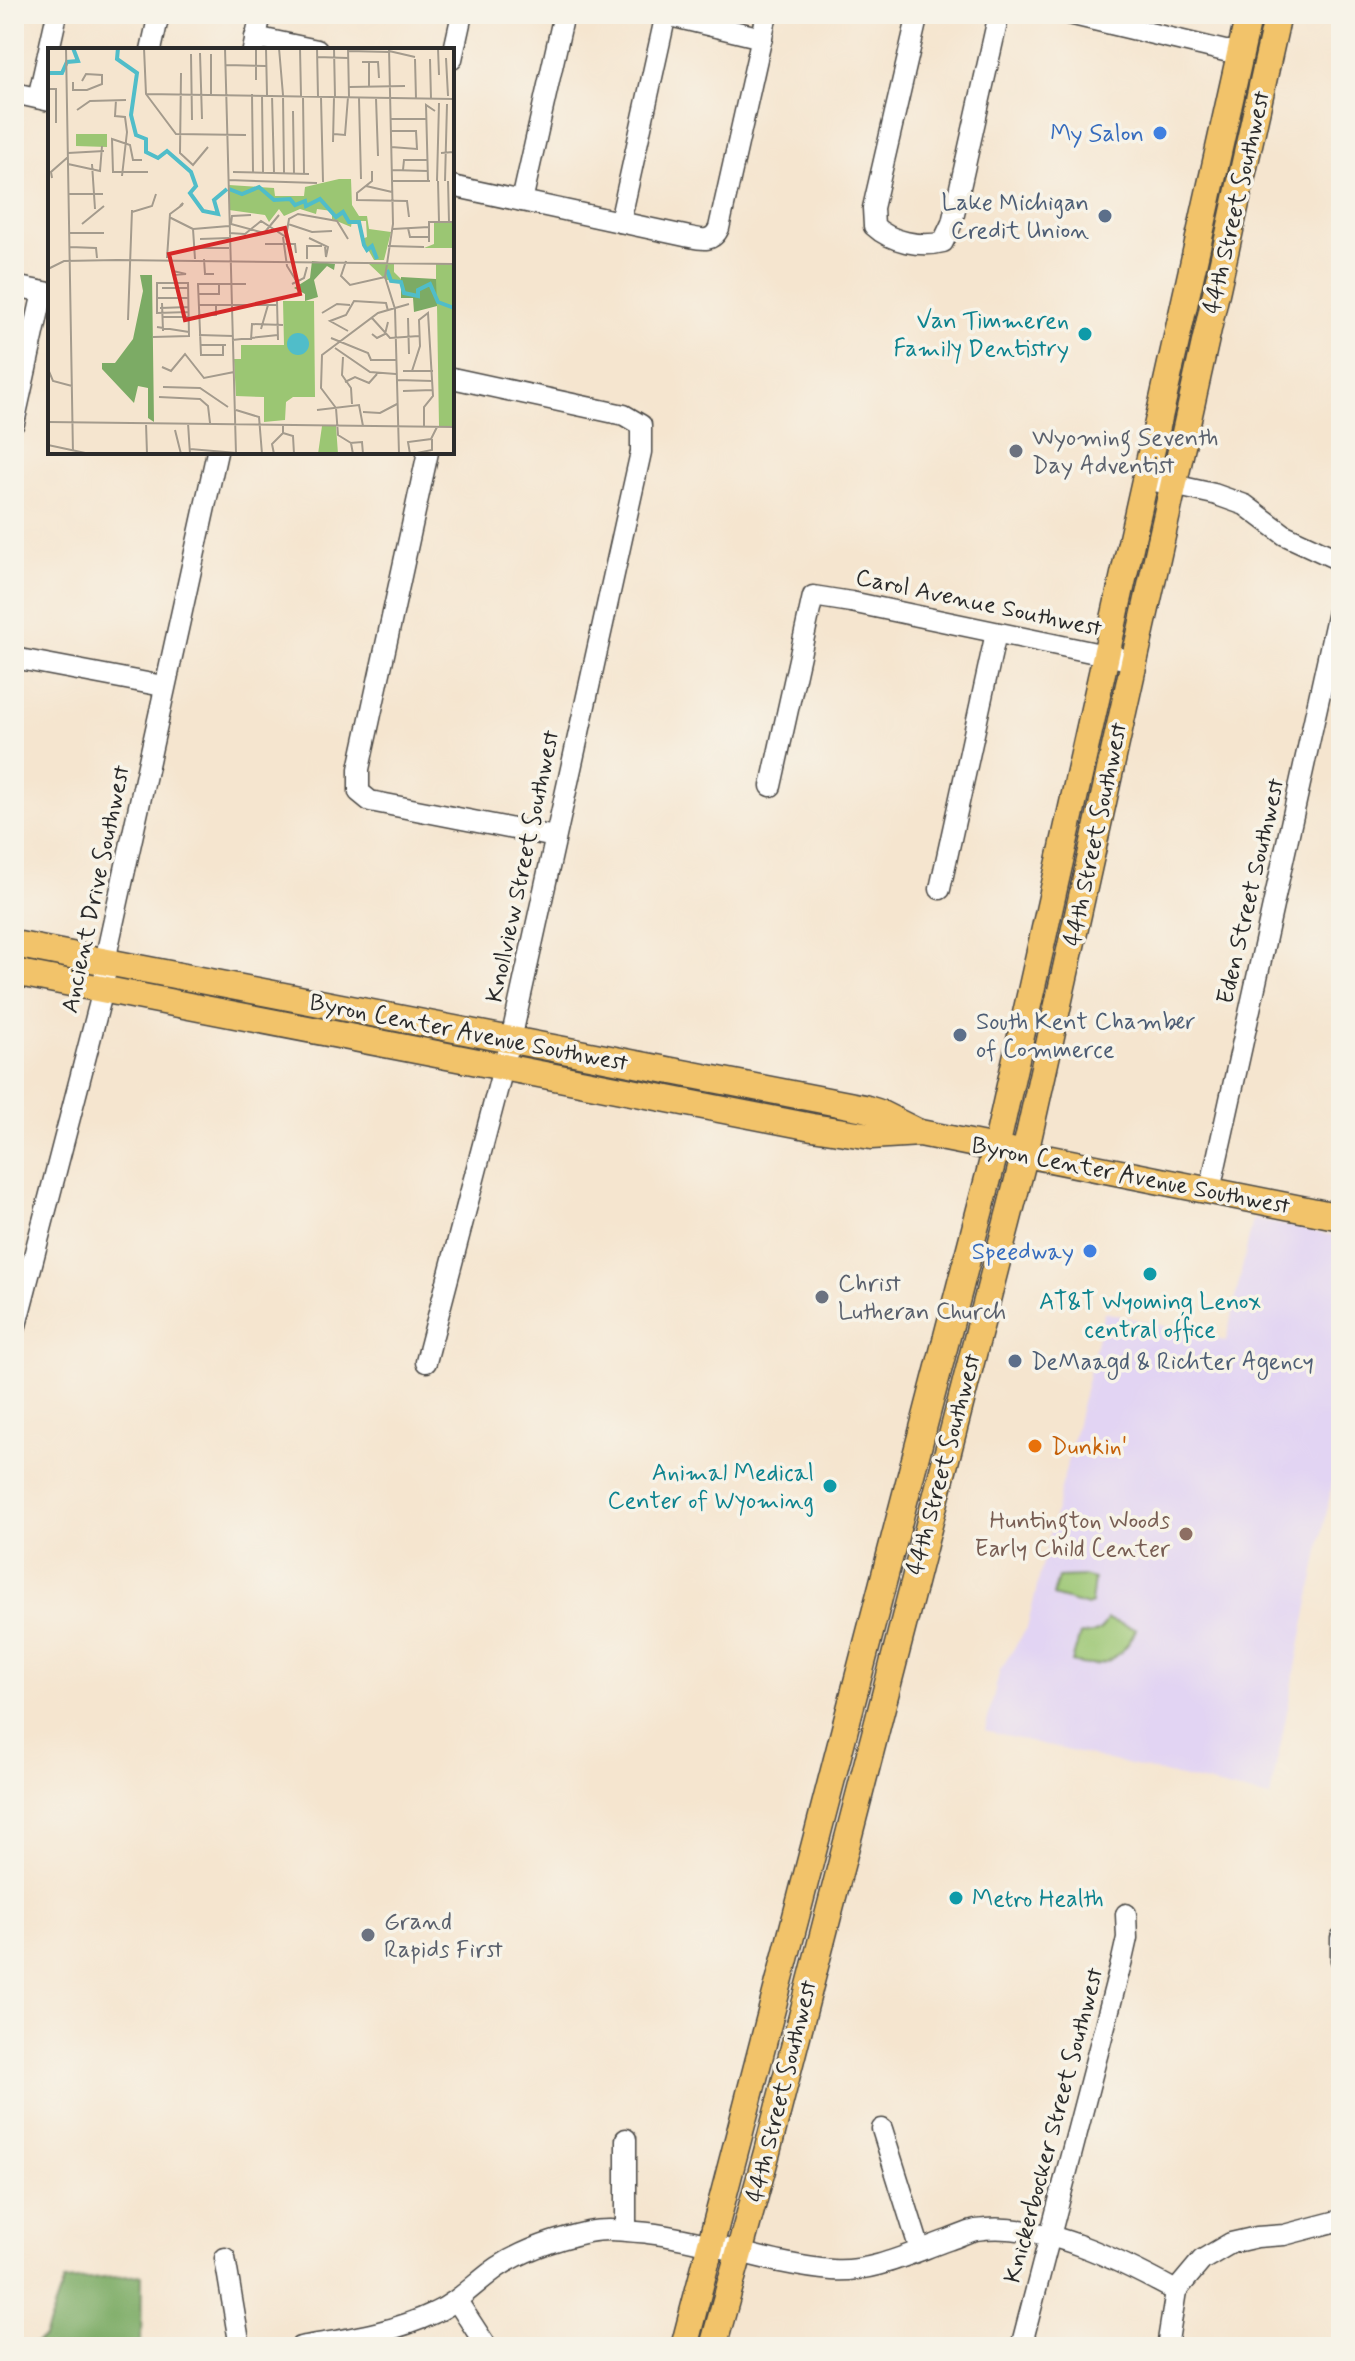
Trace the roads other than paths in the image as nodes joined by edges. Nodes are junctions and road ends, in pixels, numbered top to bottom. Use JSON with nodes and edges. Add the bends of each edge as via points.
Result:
{"nodes":[{"id":1,"x":57,"y":14,"type":"edge"},
{"id":2,"x":159,"y":14,"type":"edge"},
{"id":3,"x":261,"y":14,"type":"edge"},
{"id":4,"x":462,"y":14,"type":"edge"},
{"id":5,"x":564,"y":14,"type":"edge"},
{"id":6,"x":767,"y":14,"type":"edge"},
{"id":7,"x":918,"y":14,"type":"edge"},
{"id":8,"x":999,"y":14,"type":"edge"},
{"id":9,"x":1069,"y":14,"type":"edge"},
{"id":10,"x":1249,"y":14,"type":"edge"},
{"id":11,"x":1278,"y":14,"type":"edge"},
{"id":12,"x":666,"y":15,"type":"edge"},
{"id":13,"x":762,"y":38,"type":"junction"},
{"id":14,"x":254,"y":44,"type":"edge"},
{"id":15,"x":52,"y":48,"type":"edge"},
{"id":16,"x":151,"y":48,"type":"edge"},
{"id":17,"x":296,"y":48,"type":"edge"},
{"id":18,"x":454,"y":50,"type":"edge"},
{"id":19,"x":1240,"y":51,"type":"junction"},
{"id":20,"x":1267,"y":65,"type":"junction"},
{"id":21,"x":48,"y":74,"type":"edge"},
{"id":22,"x":14,"y":93,"type":"edge"},
{"id":23,"x":44,"y":100,"type":"edge"},
{"id":24,"x":454,"y":186,"type":"edge"},
{"id":25,"x":522,"y":201,"type":"junction"},
{"id":26,"x":620,"y":222,"type":"junction"},
{"id":27,"x":14,"y":286,"type":"edge"},
{"id":28,"x":47,"y":292,"type":"edge"},
{"id":29,"x":1183,"y":316,"type":"junction"},
{"id":30,"x":1207,"y":332,"type":"junction"},
{"id":31,"x":454,"y":378,"type":"edge"},
{"id":32,"x":14,"y":423,"type":"edge"},
{"id":33,"x":217,"y":454,"type":"edge"},
{"id":34,"x":428,"y":454,"type":"edge"},
{"id":35,"x":1146,"y":479,"type":"junction"},
{"id":36,"x":1174,"y":486,"type":"junction"},
{"id":37,"x":1341,"y":561,"type":"edge"},
{"id":38,"x":1340,"y":603,"type":"edge"},
{"id":39,"x":996,"y":633,"type":"junction"},
{"id":40,"x":1107,"y":655,"type":"junction"},
{"id":41,"x":14,"y":658,"type":"edge"},
{"id":42,"x":1134,"y":661,"type":"junction"},
{"id":43,"x":163,"y":686,"type":"junction"},
{"id":44,"x":771,"y":786,"type":"dead end"},
{"id":45,"x":555,"y":837,"type":"junction"},
{"id":46,"x":940,"y":889,"type":"dead end"},
{"id":47,"x":14,"y":944,"type":"edge"},
{"id":48,"x":105,"y":961,"type":"junction"},
{"id":49,"x":14,"y":972,"type":"edge"},
{"id":50,"x":103,"y":990,"type":"junction"},
{"id":51,"x":510,"y":1040,"type":"junction"},
{"id":52,"x":502,"y":1066,"type":"junction"},
{"id":53,"x":920,"y":1133,"type":"junction"},
{"id":54,"x":996,"y":1148,"type":"junction"},
{"id":55,"x":1025,"y":1153,"type":"junction"},
{"id":56,"x":1210,"y":1190,"type":"junction"},
{"id":57,"x":1341,"y":1217,"type":"edge"},
{"id":58,"x":23,"y":1263,"type":"edge"},
{"id":59,"x":14,"y":1333,"type":"edge"},
{"id":60,"x":426,"y":1362,"type":"dead end"},
{"id":61,"x":802,"y":1897,"type":"junction"},
{"id":62,"x":1126,"y":1914,"type":"dead end"},
{"id":63,"x":1341,"y":1938,"type":"edge"},
{"id":64,"x":820,"y":1939,"type":"junction"},
{"id":65,"x":1341,"y":1960,"type":"edge"},
{"id":66,"x":882,"y":2129,"type":"dead end"},
{"id":67,"x":626,"y":2139,"type":"dead end"},
{"id":68,"x":1341,"y":2220,"type":"edge"},
{"id":69,"x":626,"y":2230,"type":"junction"},
{"id":70,"x":1050,"y":2238,"type":"junction"},
{"id":71,"x":710,"y":2244,"type":"junction"},
{"id":72,"x":920,"y":2250,"type":"junction"},
{"id":73,"x":739,"y":2251,"type":"junction"},
{"id":74,"x":225,"y":2258,"type":"dead end"},
{"id":75,"x":1176,"y":2291,"type":"junction"},
{"id":76,"x":457,"y":2301,"type":"junction"},
{"id":77,"x":240,"y":2347,"type":"edge"},
{"id":78,"x":300,"y":2347,"type":"edge"},
{"id":79,"x":487,"y":2347,"type":"edge"},
{"id":80,"x":684,"y":2347,"type":"edge"},
{"id":81,"x":713,"y":2347,"type":"edge"},
{"id":82,"x":1021,"y":2347,"type":"edge"},
{"id":83,"x":1167,"y":2347,"type":"edge"}],
"edges":[{"from":1,"to":15,"type":"street"},
{"from":2,"to":16,"type":"street"},
{"from":3,"to":14,"type":"street"},
{"from":4,"to":18,"type":"street"},
{"from":5,"to":25,"type":"street"},
{"from":6,"to":13,"type":"street"},
{"from":7,"to":8,"type":"street","via":[[873,208],[874,226],[883,235],[929,246],[943,242],[952,223]]},
{"from":9,"to":19,"type":"street"},
{"from":10,"to":19,"type":"main road","name":"44th Street Southwest"},
{"from":11,"to":20,"type":"main road","name":"44th Street Southwest"},
{"from":12,"to":13,"type":"street"},
{"from":12,"to":26,"type":"street"},
{"from":13,"to":26,"type":"street","via":[[719,228],[712,238]]},
{"from":14,"to":17,"type":"street"},
{"from":19,"to":20,"type":"main road"},
{"from":19,"to":29,"type":"main road","name":"44th Street Southwest"},
{"from":20,"to":30,"type":"main road","name":"44th Street Southwest"},
{"from":21,"to":23,"type":"street"},
{"from":22,"to":23,"type":"street"},
{"from":24,"to":25,"type":"street"},
{"from":25,"to":26,"type":"street"},
{"from":27,"to":28,"type":"street"},
{"from":28,"to":32,"type":"street"},
{"from":29,"to":30,"type":"main road"},
{"from":29,"to":35,"type":"main road","name":"44th Street Southwest"},
{"from":30,"to":36,"type":"main road","name":"44th Street Southwest"},
{"from":31,"to":45,"type":"street","name":"Knollview Street Southwest","via":[[624,415],[641,425],[641,452]]},
{"from":33,"to":43,"type":"street","name":"Ancient Drive Southwest"},
{"from":34,"to":45,"type":"street","via":[[359,769],[359,792],[370,801]]},
{"from":35,"to":36,"type":"street"},
{"from":35,"to":40,"type":"main road","name":"44th Street Southwest"},
{"from":36,"to":37,"type":"street","via":[[1245,505],[1285,535]]},
{"from":36,"to":42,"type":"main road","name":"44th Street Southwest"},
{"from":38,"to":56,"type":"street","name":"Eden Street Southwest"},
{"from":39,"to":40,"type":"street","name":"Carol Avenue Southwest"},
{"from":39,"to":44,"type":"street","name":"Carol Avenue Southwest","via":[[813,596]]},
{"from":39,"to":46,"type":"street"},
{"from":40,"to":42,"type":"street","name":"Carol Avenue Southwest"},
{"from":40,"to":54,"type":"main road","name":"44th Street Southwest"},
{"from":41,"to":43,"type":"street"},
{"from":42,"to":55,"type":"main road","name":"44th Street Southwest"},
{"from":43,"to":48,"type":"street","name":"Ancient Drive Southwest"},
{"from":45,"to":51,"type":"street","name":"Knollview Street Southwest"},
{"from":47,"to":48,"type":"main road","name":"Byron Center Avenue Southwest"},
{"from":48,"to":50,"type":"street","name":"Ancient Drive Southwest"},
{"from":48,"to":51,"type":"main road","name":"Byron Center Avenue Southwest"},
{"from":49,"to":50,"type":"main road","name":"Byron Center Avenue Southwest"},
{"from":50,"to":52,"type":"main road","name":"Byron Center Avenue Southwest"},
{"from":50,"to":58,"type":"street","name":"Ancient Drive Southwest"},
{"from":51,"to":52,"type":"street","name":"Knollview Street Southwest"},
{"from":51,"to":53,"type":"main road","name":"Byron Center Avenue Southwest","via":[[864,1108]]},
{"from":52,"to":53,"type":"main road","name":"Byron Center Avenue Southwest","via":[[865,1136]]},
{"from":52,"to":60,"type":"street","name":"Knollview Street Southwest"},
{"from":53,"to":54,"type":"main road","name":"Byron Center Avenue Southwest"},
{"from":54,"to":55,"type":"main road","name":"Byron Center Avenue Southwest"},
{"from":54,"to":61,"type":"main road","name":"44th Street Southwest"},
{"from":55,"to":56,"type":"main road","name":"Byron Center Avenue Southwest"},
{"from":55,"to":64,"type":"main road","name":"44th Street Southwest"},
{"from":56,"to":57,"type":"main road","name":"Byron Center Avenue Southwest"},
{"from":58,"to":59,"type":"street","name":"Ancient Drive Southwest"},
{"from":61,"to":64,"type":"main road","via":[[816,1915]]},
{"from":61,"to":71,"type":"main road","name":"44th Street Southwest"},
{"from":62,"to":70,"type":"street","name":"Knickerbocker Street Southwest","via":[[1122,1960]]},
{"from":63,"to":65,"type":"street"},
{"from":64,"to":73,"type":"main road","name":"44th Street Southwest"},
{"from":66,"to":72,"type":"street"},
{"from":67,"to":69,"type":"street"},
{"from":68,"to":75,"type":"street","via":[[1231,2243],[1202,2260]]},
{"from":69,"to":71,"type":"street"},
{"from":69,"to":76,"type":"street","via":[[592,2231],[546,2244],[499,2267]]},
{"from":70,"to":72,"type":"street","via":[[976,2230]]},
{"from":70,"to":75,"type":"street","via":[[1132,2267]]},
{"from":70,"to":82,"type":"street","name":"Knickerbocker Street Southwest"},
{"from":71,"to":73,"type":"street"},
{"from":71,"to":80,"type":"main road","name":"44th Street Southwest"},
{"from":72,"to":73,"type":"street","via":[[871,2267],[835,2271]]},
{"from":73,"to":81,"type":"main road","name":"44th Street Southwest"},
{"from":74,"to":77,"type":"street"},
{"from":75,"to":83,"type":"street"},
{"from":76,"to":78,"type":"street","via":[[380,2333]]},
{"from":76,"to":79,"type":"street"}]}
